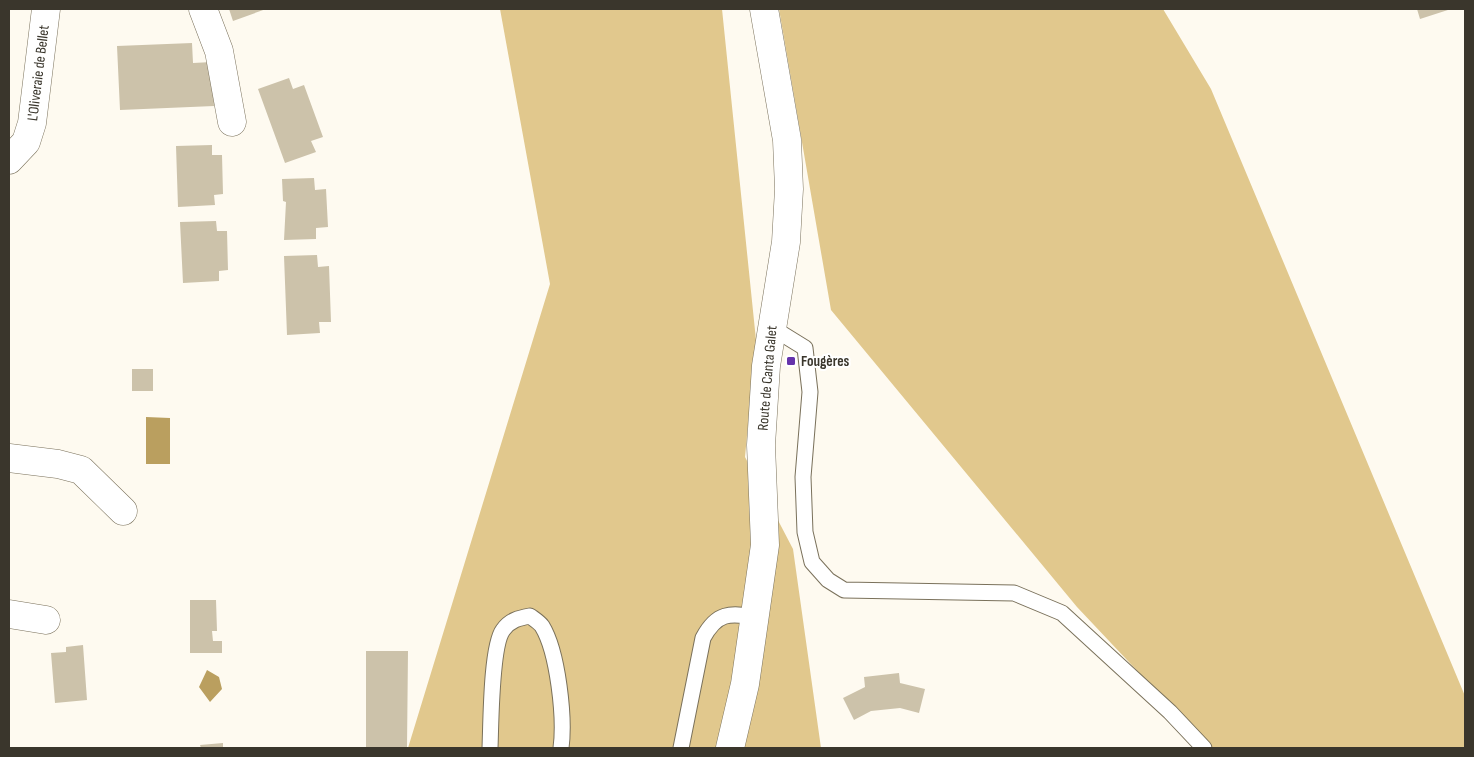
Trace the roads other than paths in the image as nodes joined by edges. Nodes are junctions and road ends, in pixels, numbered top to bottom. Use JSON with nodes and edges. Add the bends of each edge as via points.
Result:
{"nodes":[{"id":1,"x":46,"y":9,"type":"edge"},
{"id":2,"x":203,"y":9,"type":"edge"},
{"id":3,"x":764,"y":9,"type":"edge"},
{"id":4,"x":232,"y":122,"type":"dead end"},
{"id":5,"x":9,"y":160,"type":"edge"},
{"id":6,"x":771,"y":326,"type":"junction"},
{"id":7,"x":9,"y":458,"type":"edge"},
{"id":8,"x":123,"y":511,"type":"dead end"},
{"id":9,"x":9,"y":614,"type":"edge"},
{"id":10,"x":756,"y":617,"type":"junction"},
{"id":11,"x":46,"y":620,"type":"dead end"},
{"id":12,"x":490,"y":748,"type":"edge"},
{"id":13,"x":561,"y":748,"type":"edge"},
{"id":14,"x":681,"y":748,"type":"edge"},
{"id":15,"x":730,"y":748,"type":"edge"},
{"id":16,"x":1204,"y":748,"type":"edge"}],
"edges":[{"from":1,"to":5,"type":"main road","name":"L'Oliveraie de Bellet","via":[[32,123],[26,142]]},
{"from":2,"to":4,"type":"main road","via":[[219,51]]},
{"from":3,"to":6,"type":"main road","name":"Route de Canta Galet","via":[[787,140],[789,189],[786,242]]},
{"from":6,"to":10,"type":"main road","name":"Route de Canta Galet","via":[[760,445],[765,546]]},
{"from":6,"to":16,"type":"lane","via":[[805,348],[810,392],[803,477],[805,532],[812,562],[828,580],[844,590],[1014,593],[1062,613],[1170,712]]},
{"from":7,"to":8,"type":"main road","via":[[81,470]]},
{"from":9,"to":11,"type":"main road"},
{"from":10,"to":14,"type":"lane","via":[[724,615],[710,623],[702,638]]},
{"from":10,"to":15,"type":"main road","name":"Route de Canta Galet"},
{"from":12,"to":13,"type":"lane","via":[[496,648],[502,630],[514,619],[530,616],[540,624],[555,662],[563,734]]}]}
